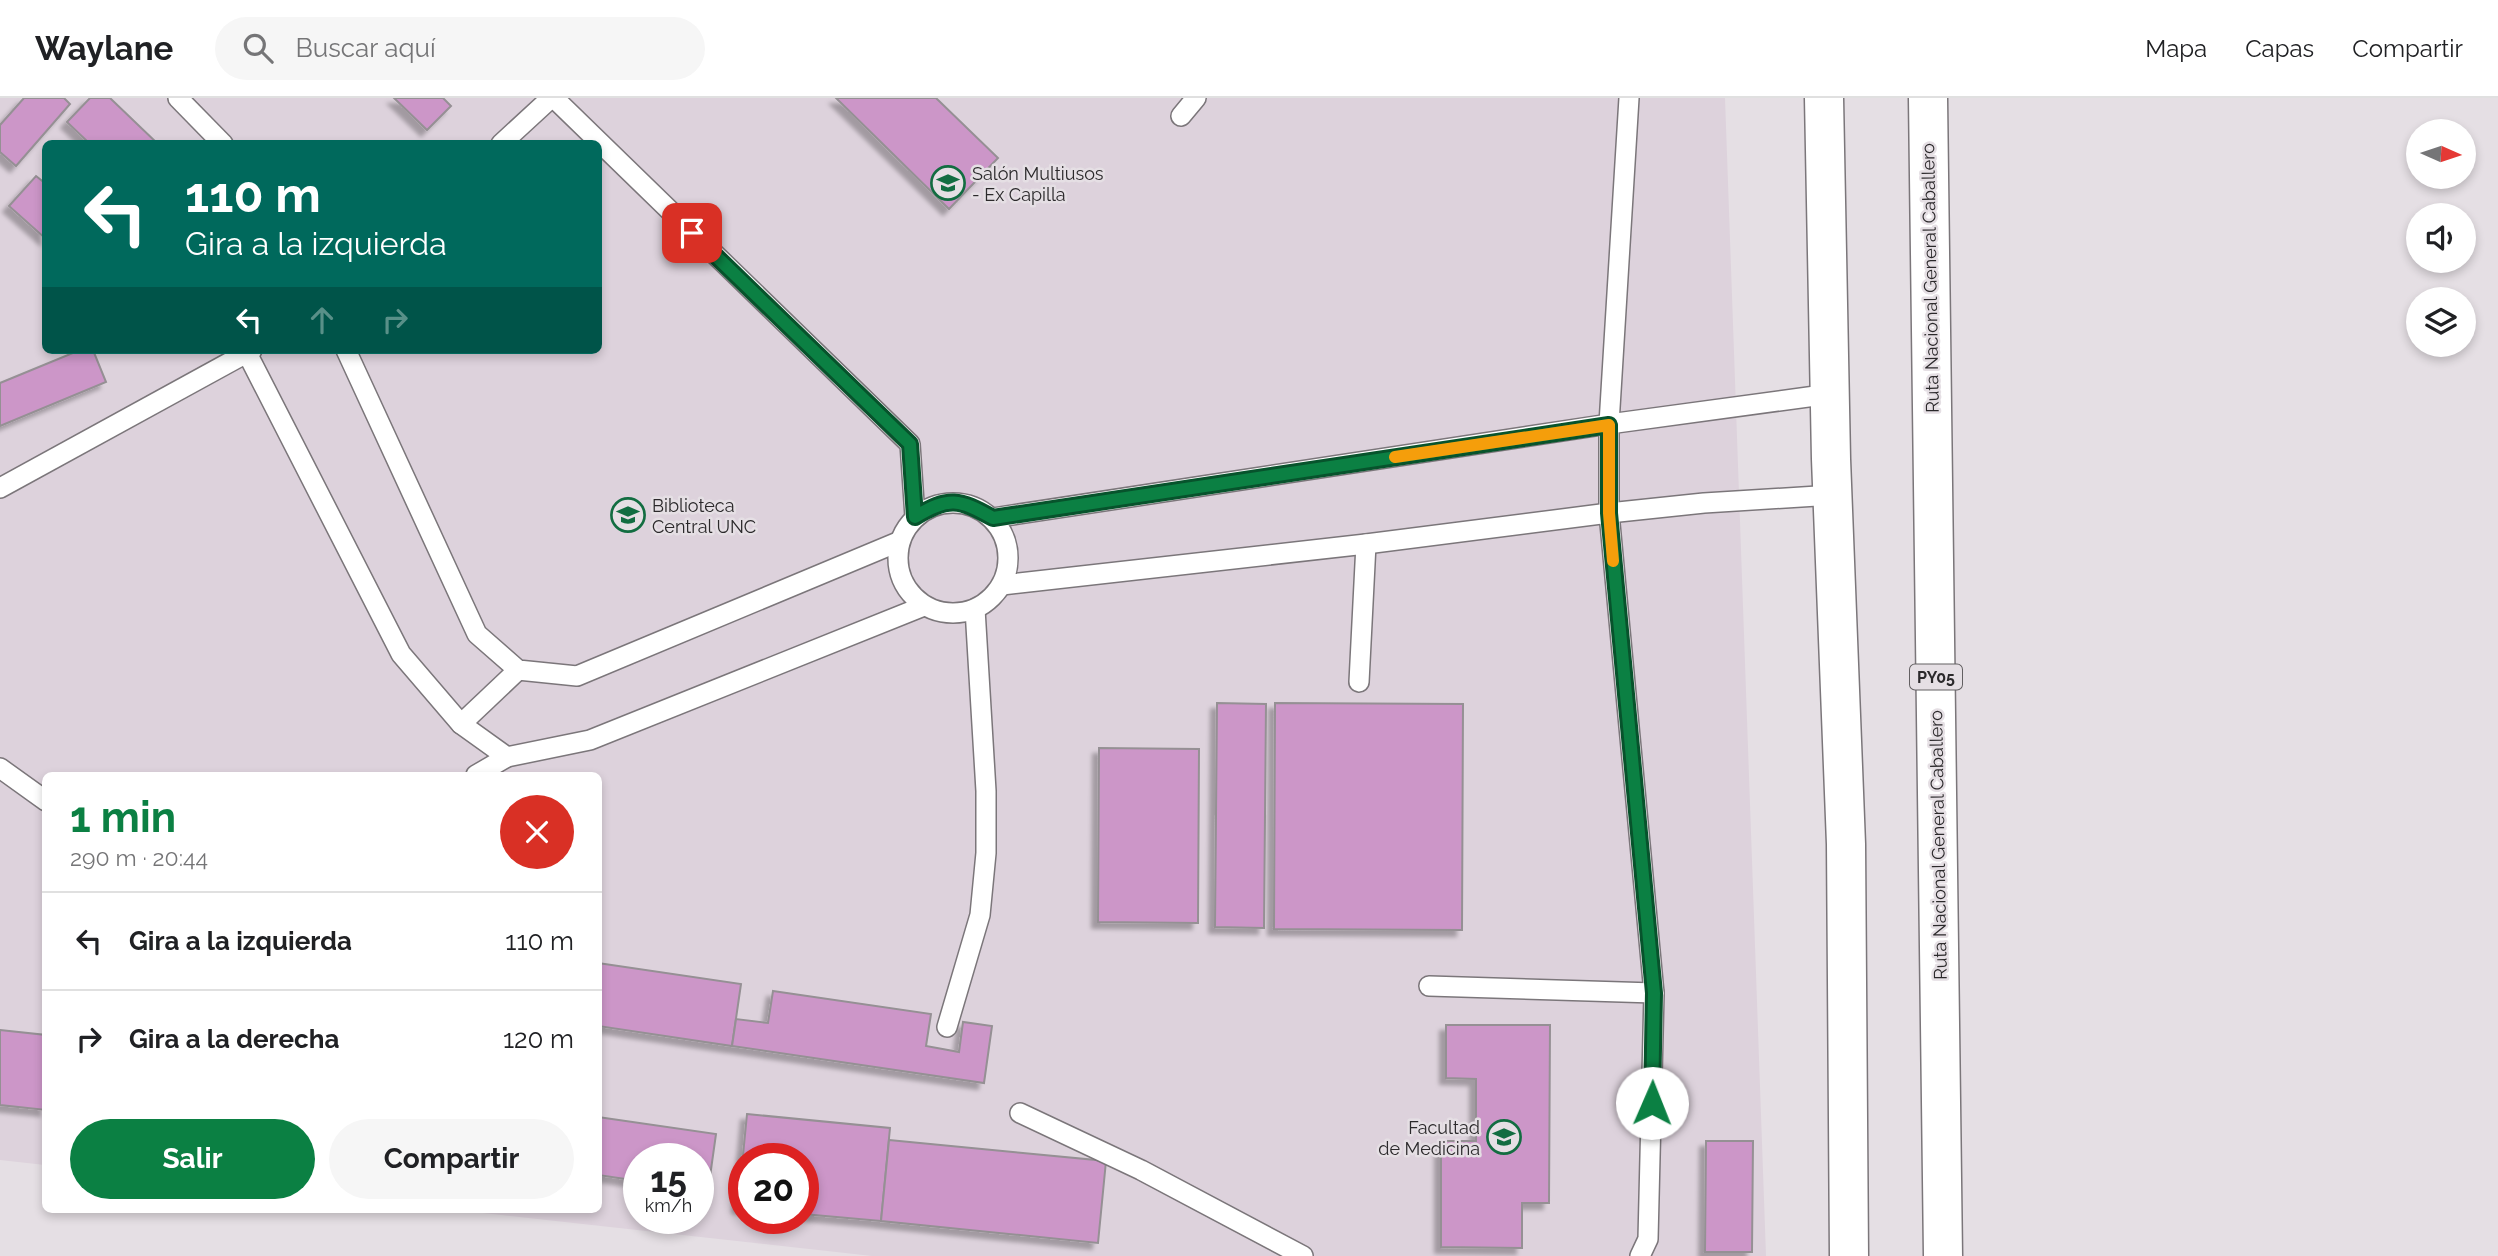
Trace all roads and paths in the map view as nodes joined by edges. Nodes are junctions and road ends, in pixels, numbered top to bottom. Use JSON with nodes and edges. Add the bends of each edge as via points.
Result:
{"nodes":[{"id":1,"x":178,"y":98,"type":"edge"},
{"id":2,"x":552,"y":98,"type":"edge"},
{"id":3,"x":1196,"y":98,"type":"edge"},
{"id":4,"x":1629,"y":98,"type":"edge"},
{"id":5,"x":1824,"y":98,"type":"edge"},
{"id":6,"x":1928,"y":98,"type":"edge"},
{"id":7,"x":1181,"y":116,"type":"dead end"},
{"id":8,"x":219,"y":140,"type":"edge"},
{"id":9,"x":505,"y":140,"type":"edge"},
{"id":10,"x":595,"y":140,"type":"edge"},
{"id":11,"x":602,"y":146,"type":"edge"},
{"id":12,"x":244,"y":354,"type":"edge"},
{"id":13,"x":251,"y":354,"type":"edge"},
{"id":14,"x":348,"y":354,"type":"edge"},
{"id":15,"x":1830,"y":394,"type":"junction"},
{"id":16,"x":1609,"y":425,"type":"junction"},
{"id":17,"x":0,"y":488,"type":"edge"},
{"id":18,"x":1833,"y":495,"type":"junction"},
{"id":19,"x":1609,"y":513,"type":"junction"},
{"id":20,"x":915,"y":517,"type":"junction"},
{"id":21,"x":993,"y":518,"type":"junction"},
{"id":22,"x":898,"y":542,"type":"junction"},
{"id":23,"x":1366,"y":544,"type":"junction"},
{"id":24,"x":1002,"y":585,"type":"junction"},
{"id":25,"x":924,"y":606,"type":"junction"},
{"id":26,"x":975,"y":609,"type":"junction"},
{"id":27,"x":519,"y":670,"type":"junction"},
{"id":28,"x":1359,"y":682,"type":"dead end"},
{"id":29,"x":461,"y":724,"type":"junction"},
{"id":30,"x":507,"y":757,"type":"junction"},
{"id":31,"x":0,"y":768,"type":"edge"},
{"id":32,"x":481,"y":772,"type":"edge"},
{"id":33,"x":42,"y":799,"type":"edge"},
{"id":34,"x":1429,"y":986,"type":"dead end"},
{"id":35,"x":1654,"y":993,"type":"junction"},
{"id":36,"x":947,"y":1027,"type":"dead end"},
{"id":37,"x":1020,"y":1112,"type":"dead end"},
{"id":38,"x":1303,"y":1256,"type":"edge"},
{"id":39,"x":1640,"y":1256,"type":"edge"},
{"id":40,"x":1849,"y":1256,"type":"edge"},
{"id":41,"x":1943,"y":1256,"type":"edge"}],
"edges":[{"from":1,"to":8,"type":"lane"},
{"from":2,"to":9,"type":"lane"},
{"from":2,"to":10,"type":"lane"},
{"from":3,"to":7,"type":"lane"},
{"from":4,"to":16,"type":"lane"},
{"from":5,"to":15,"type":"main road"},
{"from":6,"to":41,"type":"main road","name":"Ruta Nacional General Caballero","number":"PY05"},
{"from":11,"to":20,"type":"lane","via":[[910,444]]},
{"from":12,"to":17,"type":"lane"},
{"from":13,"to":29,"type":"lane","via":[[401,654]]},
{"from":14,"to":27,"type":"lane","via":[[477,634]]},
{"from":15,"to":16,"type":"lane"},
{"from":15,"to":18,"type":"main road"},
{"from":16,"to":19,"type":"lane"},
{"from":16,"to":21,"type":"lane"},
{"from":18,"to":19,"type":"lane"},
{"from":18,"to":40,"type":"main road","via":[[1846,844]]},
{"from":19,"to":23,"type":"lane"},
{"from":19,"to":35,"type":"lane"},
{"from":20,"to":21,"type":"lane","via":[[937,503],[967,503]]},
{"from":20,"to":22,"type":"lane"},
{"from":21,"to":24,"type":"lane","via":[[1007,543]]},
{"from":22,"to":25,"type":"lane","via":[[899,572]]},
{"from":22,"to":27,"type":"lane","via":[[578,676]]},
{"from":23,"to":24,"type":"lane"},
{"from":23,"to":28,"type":"lane"},
{"from":24,"to":26,"type":"lane"},
{"from":25,"to":26,"type":"lane","via":[[955,613]]},
{"from":25,"to":30,"type":"lane","via":[[590,740]]},
{"from":26,"to":36,"type":"lane","via":[[986,853],[980,915]]},
{"from":27,"to":29,"type":"lane"},
{"from":29,"to":30,"type":"lane"},
{"from":30,"to":32,"type":"lane"},
{"from":31,"to":33,"type":"lane"},
{"from":34,"to":35,"type":"lane"},
{"from":35,"to":39,"type":"lane","via":[[1648,1240]]},
{"from":37,"to":38,"type":"lane"}]}
